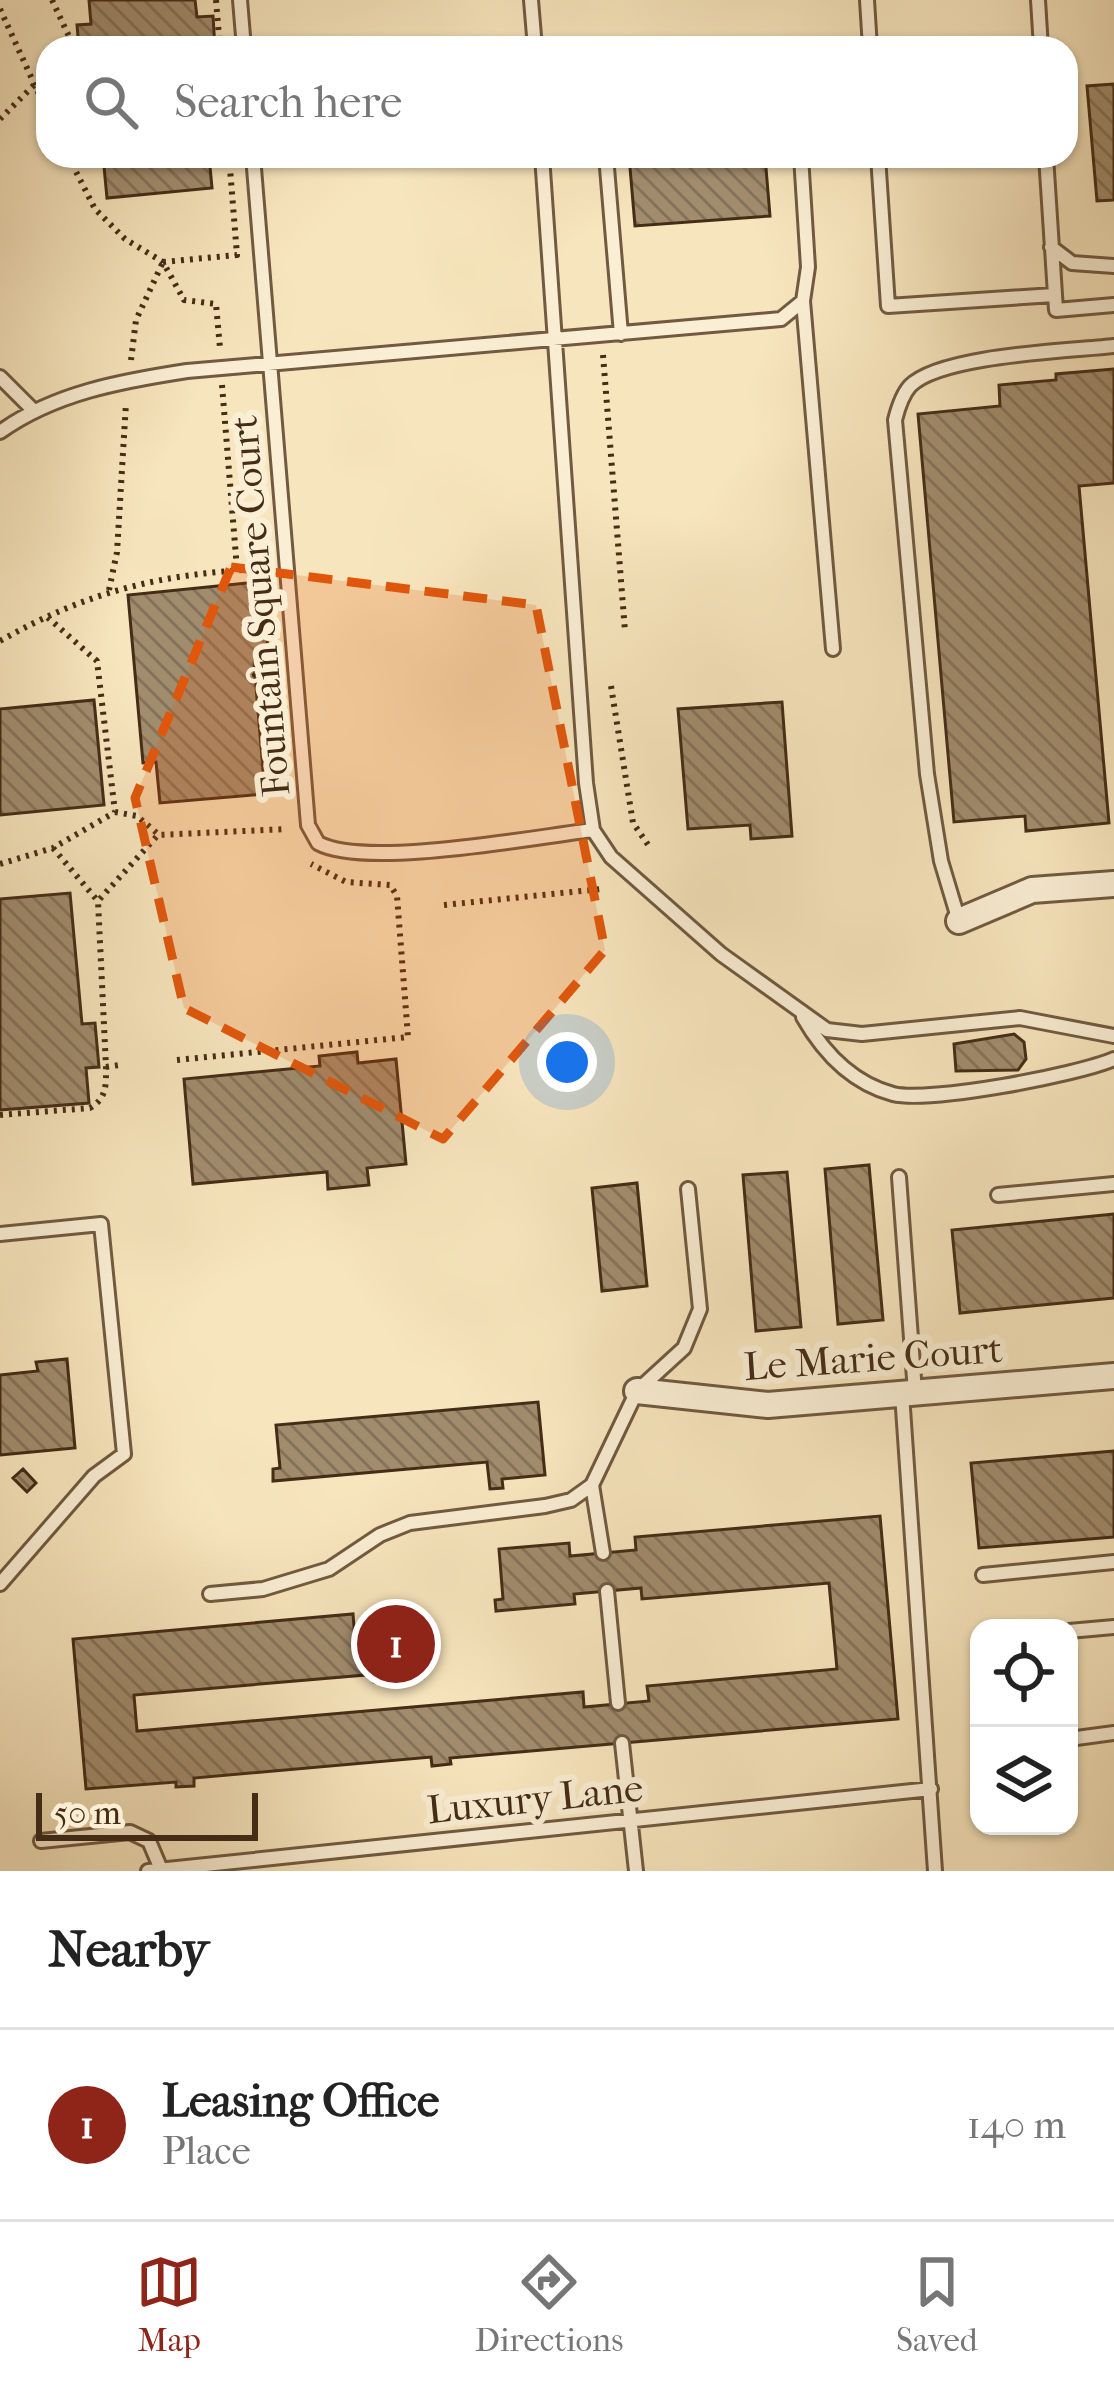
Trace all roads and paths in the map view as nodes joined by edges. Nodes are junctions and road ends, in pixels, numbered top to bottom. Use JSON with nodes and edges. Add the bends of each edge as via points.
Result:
{"nodes":[{"id":1,"x":52,"y":0,"type":"edge"},
{"id":2,"x":216,"y":0,"type":"edge"},
{"id":3,"x":240,"y":0,"type":"edge"},
{"id":4,"x":531,"y":0,"type":"edge"},
{"id":5,"x":867,"y":0,"type":"edge"},
{"id":6,"x":1038,"y":0,"type":"edge"},
{"id":7,"x":0,"y":9,"type":"edge"},
{"id":8,"x":69,"y":36,"type":"edge"},
{"id":9,"x":219,"y":36,"type":"edge"},
{"id":10,"x":243,"y":36,"type":"edge"},
{"id":11,"x":534,"y":36,"type":"edge"},
{"id":12,"x":869,"y":36,"type":"edge"},
{"id":13,"x":1040,"y":36,"type":"edge"},
{"id":14,"x":34,"y":86,"type":"junction"},
{"id":15,"x":36,"y":90,"type":"edge"},
{"id":16,"x":0,"y":119,"type":"edge"},
{"id":17,"x":74,"y":168,"type":"edge"},
{"id":18,"x":230,"y":168,"type":"edge"},
{"id":19,"x":254,"y":168,"type":"edge"},
{"id":20,"x":543,"y":168,"type":"edge"},
{"id":21,"x":607,"y":168,"type":"edge"},
{"id":22,"x":802,"y":168,"type":"edge"},
{"id":23,"x":879,"y":168,"type":"edge"},
{"id":24,"x":1047,"y":168,"type":"edge"},
{"id":25,"x":1051,"y":247,"type":"junction"},
{"id":26,"x":163,"y":262,"type":"junction"},
{"id":27,"x":1114,"y":266,"type":"edge"},
{"id":28,"x":1054,"y":295,"type":"junction"},
{"id":29,"x":802,"y":301,"type":"junction"},
{"id":30,"x":1114,"y":305,"type":"edge"},
{"id":31,"x":622,"y":334,"type":"junction"},
{"id":32,"x":555,"y":341,"type":"junction"},
{"id":33,"x":1114,"y":346,"type":"edge"},
{"id":34,"x":602,"y":356,"type":"dead end"},
{"id":35,"x":270,"y":364,"type":"junction"},
{"id":36,"x":221,"y":368,"type":"junction"},
{"id":37,"x":0,"y":377,"type":"edge"},
{"id":38,"x":129,"y":381,"type":"junction"},
{"id":39,"x":32,"y":409,"type":"junction"},
{"id":40,"x":0,"y":432,"type":"edge"},
{"id":41,"x":238,"y":570,"type":"junction"},
{"id":42,"x":109,"y":590,"type":"junction"},
{"id":43,"x":266,"y":591,"type":"dead end"},
{"id":44,"x":46,"y":616,"type":"junction"},
{"id":45,"x":625,"y":631,"type":"dead end"},
{"id":46,"x":0,"y":641,"type":"edge"},
{"id":47,"x":832,"y":649,"type":"dead end"},
{"id":48,"x":610,"y":686,"type":"dead end"},
{"id":49,"x":115,"y":812,"type":"junction"},
{"id":50,"x":284,"y":818,"type":"dead end"},
{"id":51,"x":593,"y":830,"type":"junction"},
{"id":52,"x":158,"y":835,"type":"junction"},
{"id":53,"x":53,"y":848,"type":"junction"},
{"id":54,"x":651,"y":849,"type":"dead end"},
{"id":55,"x":306,"y":860,"type":"dead end"},
{"id":56,"x":0,"y":864,"type":"edge"},
{"id":57,"x":1114,"y":884,"type":"edge"},
{"id":58,"x":601,"y":889,"type":"dead end"},
{"id":59,"x":98,"y":901,"type":"junction"},
{"id":60,"x":444,"y":905,"type":"dead end"},
{"id":61,"x":959,"y":921,"type":"joint"},
{"id":62,"x":802,"y":1016,"type":"junction"},
{"id":63,"x":1114,"y":1036,"type":"edge"},
{"id":64,"x":1114,"y":1059,"type":"edge"},
{"id":65,"x":177,"y":1060,"type":"dead end"},
{"id":66,"x":119,"y":1065,"type":"dead end"},
{"id":67,"x":106,"y":1066,"type":"junction"},
{"id":68,"x":0,"y":1115,"type":"edge"},
{"id":69,"x":899,"y":1177,"type":"dead end"},
{"id":70,"x":1114,"y":1184,"type":"edge"},
{"id":71,"x":688,"y":1189,"type":"dead end"},
{"id":72,"x":998,"y":1195,"type":"dead end"},
{"id":73,"x":0,"y":1234,"type":"edge"},
{"id":74,"x":1114,"y":1376,"type":"edge"},
{"id":75,"x":638,"y":1391,"type":"junction"},
{"id":76,"x":909,"y":1393,"type":"junction"},
{"id":77,"x":592,"y":1484,"type":"junction"},
{"id":78,"x":603,"y":1553,"type":"dead end"},
{"id":79,"x":1114,"y":1562,"type":"edge"},
{"id":80,"x":983,"y":1575,"type":"dead end"},
{"id":81,"x":0,"y":1584,"type":"edge"},
{"id":82,"x":607,"y":1591,"type":"dead end"},
{"id":83,"x":209,"y":1594,"type":"dead end"},
{"id":84,"x":1114,"y":1627,"type":"edge"},
{"id":85,"x":1078,"y":1629,"type":"edge"},
{"id":86,"x":618,"y":1703,"type":"dead end"},
{"id":87,"x":1114,"y":1733,"type":"edge"},
{"id":88,"x":1078,"y":1738,"type":"edge"},
{"id":89,"x":622,"y":1743,"type":"dead end"},
{"id":90,"x":931,"y":1789,"type":"junction"},
{"id":91,"x":628,"y":1820,"type":"junction"},
{"id":92,"x":41,"y":1841,"type":"dead end"},
{"id":93,"x":154,"y":1869,"type":"edge"},
{"id":94,"x":636,"y":1871,"type":"edge"},
{"id":95,"x":935,"y":1871,"type":"edge"}],
"edges":[{"from":1,"to":8,"type":"path"},
{"from":2,"to":9,"type":"path"},
{"from":3,"to":10,"type":"lane"},
{"from":4,"to":11,"type":"lane"},
{"from":5,"to":12,"type":"lane"},
{"from":6,"to":13,"type":"lane"},
{"from":7,"to":14,"type":"path"},
{"from":14,"to":15,"type":"path"},
{"from":14,"to":16,"type":"path"},
{"from":17,"to":26,"type":"path","via":[[95,209]]},
{"from":18,"to":26,"type":"path","via":[[237,255]]},
{"from":19,"to":35,"type":"lane","name":"Fountain Square Court"},
{"from":20,"to":32,"type":"lane"},
{"from":21,"to":31,"type":"lane"},
{"from":22,"to":29,"type":"lane","via":[[808,267]]},
{"from":23,"to":28,"type":"lane","via":[[888,306]]},
{"from":24,"to":25,"type":"lane"},
{"from":25,"to":27,"type":"lane","via":[[1072,263]]},
{"from":25,"to":28,"type":"lane"},
{"from":26,"to":36,"type":"path","via":[[184,300],[216,304]]},
{"from":26,"to":38,"type":"path","via":[[136,320]]},
{"from":28,"to":30,"type":"lane","via":[[1056,310]]},
{"from":29,"to":31,"type":"lane","via":[[781,319]]},
{"from":29,"to":47,"type":"lane"},
{"from":31,"to":32,"type":"lane"},
{"from":32,"to":35,"type":"lane"},
{"from":32,"to":51,"type":"lane"},
{"from":33,"to":61,"type":"lane","via":[[927,374],[908,387],[895,420],[927,774]]},
{"from":34,"to":45,"type":"path"},
{"from":35,"to":36,"type":"lane"},
{"from":35,"to":51,"type":"lane","name":"Fountain Square Court","via":[[308,825],[318,843],[349,853]]},
{"from":36,"to":38,"type":"lane"},
{"from":36,"to":41,"type":"path"},
{"from":37,"to":39,"type":"lane"},
{"from":38,"to":39,"type":"lane"},
{"from":38,"to":42,"type":"path"},
{"from":39,"to":40,"type":"lane"},
{"from":41,"to":42,"type":"path"},
{"from":41,"to":43,"type":"path","via":[[264,569]]},
{"from":42,"to":44,"type":"path"},
{"from":44,"to":46,"type":"path"},
{"from":44,"to":49,"type":"path","via":[[97,661]]},
{"from":48,"to":54,"type":"path","via":[[633,823]]},
{"from":49,"to":52,"type":"path","via":[[137,816]]},
{"from":49,"to":53,"type":"path"},
{"from":50,"to":52,"type":"path","via":[[287,829]]},
{"from":51,"to":62,"type":"lane","via":[[625,870]]},
{"from":52,"to":59,"type":"path"},
{"from":53,"to":56,"type":"path"},
{"from":53,"to":59,"type":"path"},
{"from":55,"to":65,"type":"path","via":[[346,882],[391,885],[398,896],[408,1037]]},
{"from":57,"to":61,"type":"street","via":[[1032,890]]},
{"from":58,"to":60,"type":"path"},
{"from":59,"to":67,"type":"path"},
{"from":62,"to":63,"type":"lane","via":[[827,1030],[862,1034],[1020,1018]]},
{"from":62,"to":64,"type":"lane","via":[[822,1050],[899,1096],[1030,1082]]},
{"from":66,"to":67,"type":"path"},
{"from":67,"to":68,"type":"path","via":[[105,1092],[90,1108]]},
{"from":69,"to":76,"type":"lane"},
{"from":70,"to":72,"type":"lane"},
{"from":71,"to":75,"type":"lane","via":[[700,1309],[684,1348]]},
{"from":73,"to":81,"type":"lane","via":[[101,1224],[124,1454],[94,1476]]},
{"from":74,"to":76,"type":"street","name":"Le Marie Court"},
{"from":75,"to":76,"type":"street","name":"Le Marie Court","via":[[768,1406]]},
{"from":75,"to":77,"type":"lane"},
{"from":76,"to":90,"type":"lane"},
{"from":77,"to":78,"type":"lane"},
{"from":77,"to":83,"type":"lane","via":[[572,1500],[545,1506],[410,1523],[328,1569],[263,1589]]},
{"from":79,"to":80,"type":"lane"},
{"from":82,"to":86,"type":"lane"},
{"from":84,"to":85,"type":"lane"},
{"from":87,"to":88,"type":"lane"},
{"from":89,"to":91,"type":"lane"},
{"from":90,"to":91,"type":"lane","name":"Luxury Lane"},
{"from":90,"to":95,"type":"lane"},
{"from":91,"to":93,"type":"lane","name":"Luxury Lane"},
{"from":91,"to":94,"type":"lane"},
{"from":92,"to":93,"type":"lane","via":[[130,1832],[149,1841]]}]}
